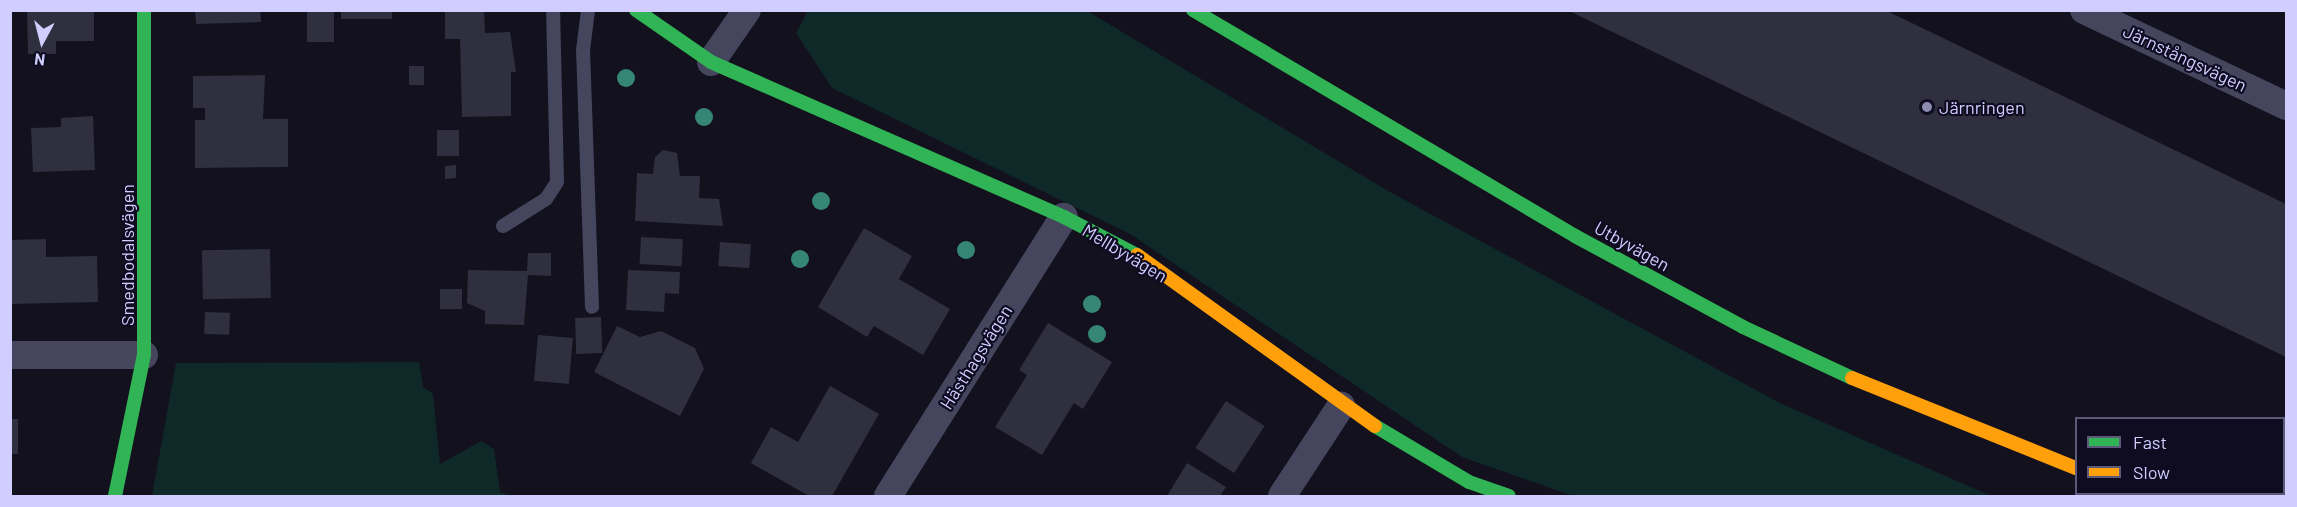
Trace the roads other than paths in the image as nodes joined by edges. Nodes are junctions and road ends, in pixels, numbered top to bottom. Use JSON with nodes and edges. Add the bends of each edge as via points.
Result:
{"nodes":[{"id":1,"x":144,"y":10,"type":"edge"},
{"id":2,"x":553,"y":10,"type":"edge"},
{"id":3,"x":588,"y":10,"type":"edge"},
{"id":4,"x":636,"y":10,"type":"edge"},
{"id":5,"x":747,"y":10,"type":"edge"},
{"id":6,"x":1194,"y":10,"type":"edge"},
{"id":7,"x":2084,"y":11,"type":"edge"},
{"id":8,"x":711,"y":62,"type":"junction"},
{"id":9,"x":2286,"y":106,"type":"edge"},
{"id":10,"x":1064,"y":218,"type":"junction"},
{"id":11,"x":503,"y":226,"type":"dead end"},
{"id":12,"x":592,"y":307,"type":"dead end"},
{"id":13,"x":10,"y":355,"type":"edge"},
{"id":14,"x":144,"y":355,"type":"junction"},
{"id":15,"x":1341,"y":406,"type":"junction"},
{"id":16,"x":2075,"y":468,"type":"edge"},
{"id":17,"x":115,"y":496,"type":"edge"},
{"id":18,"x":888,"y":496,"type":"edge"},
{"id":19,"x":1282,"y":496,"type":"edge"},
{"id":20,"x":1509,"y":496,"type":"edge"}],
"edges":[{"from":1,"to":14,"type":"street","name":"Smedbodalsvägen"},
{"from":2,"to":11,"type":"lane","via":[[557,182],[546,199]]},
{"from":3,"to":12,"type":"lane","via":[[583,49]]},
{"from":4,"to":8,"type":"street","name":"Mellbyvägen"},
{"from":5,"to":8,"type":"street"},
{"from":6,"to":16,"type":"street","name":"Utbyvägen","via":[[1565,230],[1743,327],[1917,408]]},
{"from":7,"to":9,"type":"street","name":"Järnstångsvägen"},
{"from":8,"to":10,"type":"street","name":"Mellbyvägen"},
{"from":10,"to":15,"type":"street","name":"Mellbyvägen","via":[[1141,257]]},
{"from":10,"to":18,"type":"street","name":"Hästhagsvägen"},
{"from":13,"to":14,"type":"street"},
{"from":14,"to":17,"type":"street","name":"Smedbodalsvägen"},
{"from":15,"to":19,"type":"street"},
{"from":15,"to":20,"type":"street","name":"Mellbyvägen","via":[[1469,482]]}]}
